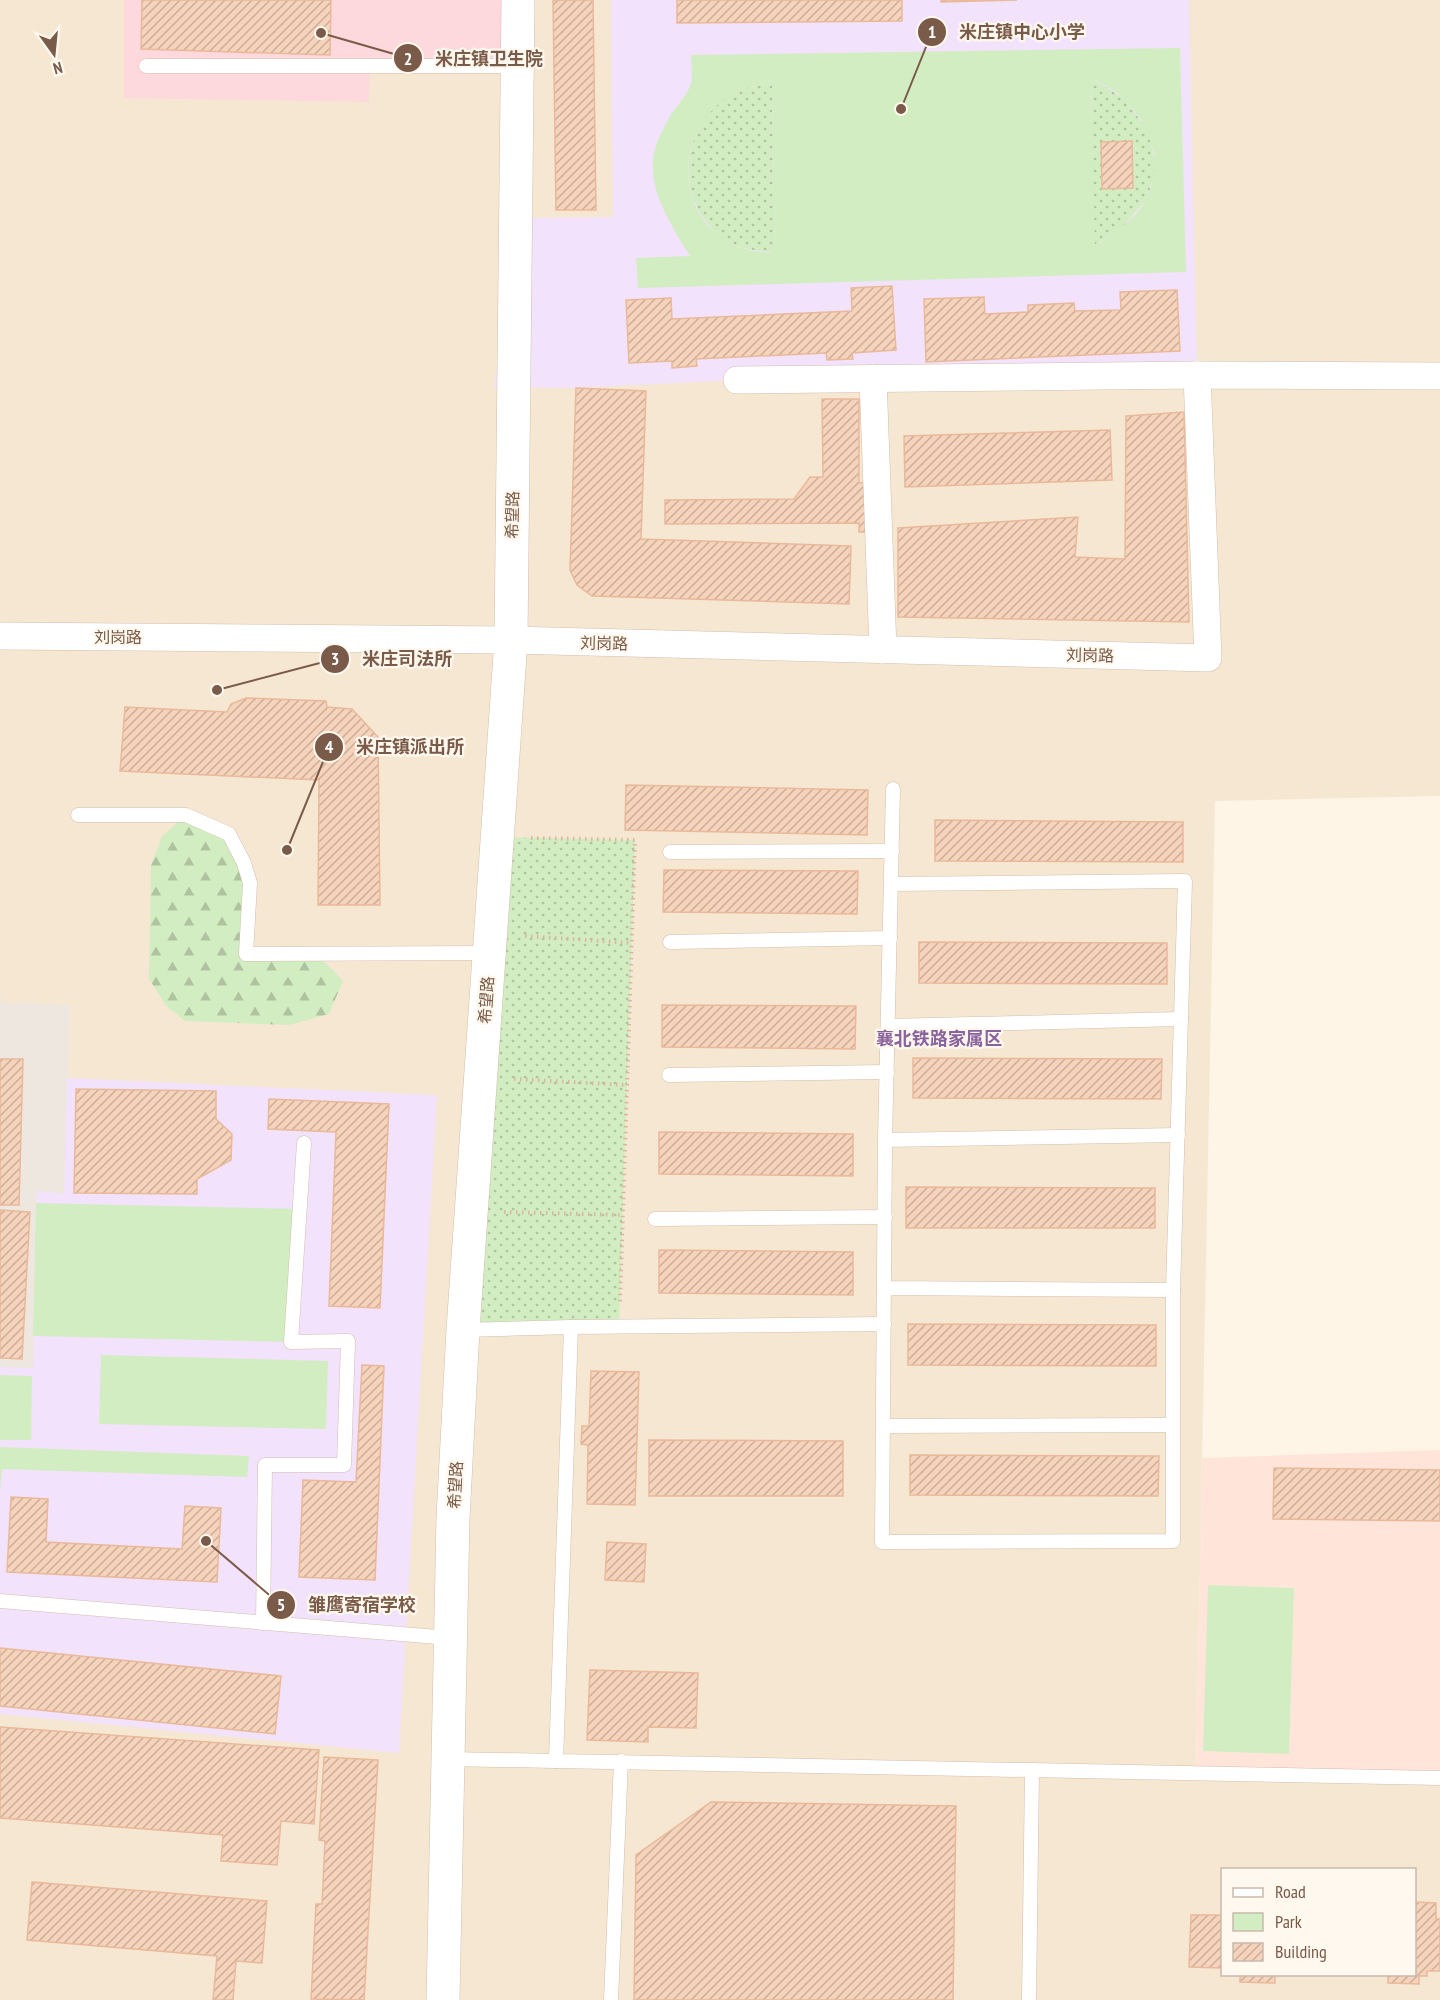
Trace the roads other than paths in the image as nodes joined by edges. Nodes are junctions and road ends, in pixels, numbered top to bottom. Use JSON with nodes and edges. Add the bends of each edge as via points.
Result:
{"nodes":[{"id":1,"x":518,"y":0,"type":"edge"},
{"id":2,"x":147,"y":66,"type":"dead end"},
{"id":3,"x":517,"y":66,"type":"junction"},
{"id":4,"x":1197,"y":375,"type":"junction"},
{"id":5,"x":1440,"y":376,"type":"edge"},
{"id":6,"x":873,"y":378,"type":"junction"},
{"id":7,"x":737,"y":380,"type":"dead end"},
{"id":8,"x":0,"y":636,"type":"edge"},
{"id":9,"x":511,"y":640,"type":"junction"},
{"id":10,"x":883,"y":650,"type":"junction"},
{"id":11,"x":893,"y":789,"type":"dead end"},
{"id":12,"x":78,"y":816,"type":"dead end"},
{"id":13,"x":892,"y":851,"type":"junction"},
{"id":14,"x":670,"y":852,"type":"dead end"},
{"id":15,"x":891,"y":884,"type":"junction"},
{"id":16,"x":890,"y":938,"type":"junction"},
{"id":17,"x":670,"y":942,"type":"dead end"},
{"id":18,"x":490,"y":943,"type":"junction"},
{"id":19,"x":1181,"y":1019,"type":"junction"},
{"id":20,"x":888,"y":1026,"type":"junction"},
{"id":21,"x":887,"y":1072,"type":"junction"},
{"id":22,"x":669,"y":1075,"type":"dead end"},
{"id":23,"x":1178,"y":1136,"type":"junction"},
{"id":24,"x":885,"y":1140,"type":"junction"},
{"id":25,"x":304,"y":1143,"type":"dead end"},
{"id":26,"x":885,"y":1217,"type":"junction"},
{"id":27,"x":655,"y":1219,"type":"dead end"},
{"id":28,"x":885,"y":1288,"type":"junction"},
{"id":29,"x":1173,"y":1290,"type":"junction"},
{"id":30,"x":884,"y":1324,"type":"junction"},
{"id":31,"x":571,"y":1327,"type":"junction"},
{"id":32,"x":463,"y":1330,"type":"junction"},
{"id":33,"x":1172,"y":1425,"type":"junction"},
{"id":34,"x":883,"y":1426,"type":"junction"},
{"id":35,"x":0,"y":1601,"type":"edge"},
{"id":36,"x":263,"y":1623,"type":"junction"},
{"id":37,"x":450,"y":1638,"type":"junction"},
{"id":38,"x":448,"y":1759,"type":"junction"},
{"id":39,"x":556,"y":1761,"type":"junction"},
{"id":40,"x":621,"y":1761,"type":"junction"},
{"id":41,"x":1032,"y":1770,"type":"junction"},
{"id":42,"x":1440,"y":1778,"type":"edge"},
{"id":43,"x":443,"y":2000,"type":"edge"},
{"id":44,"x":611,"y":2000,"type":"edge"},
{"id":45,"x":1029,"y":2000,"type":"edge"}],
"edges":[{"from":1,"to":3,"type":"street","name":"希望路"},
{"from":2,"to":3,"type":"lane"},
{"from":3,"to":9,"type":"street","name":"希望路"},
{"from":4,"to":5,"type":"street"},
{"from":4,"to":6,"type":"street"},
{"from":4,"to":10,"type":"street","name":"刘岗路","via":[[1208,658]]},
{"from":6,"to":7,"type":"street"},
{"from":6,"to":10,"type":"street"},
{"from":8,"to":9,"type":"street","name":"刘岗路"},
{"from":9,"to":10,"type":"street","name":"刘岗路"},
{"from":9,"to":18,"type":"street","name":"希望路"},
{"from":11,"to":13,"type":"lane"},
{"from":12,"to":18,"type":"lane","via":[[186,815],[229,834],[250,883],[246,954]]},
{"from":13,"to":14,"type":"lane"},
{"from":13,"to":15,"type":"lane"},
{"from":15,"to":16,"type":"lane"},
{"from":15,"to":19,"type":"lane","via":[[1185,881]]},
{"from":16,"to":17,"type":"lane"},
{"from":16,"to":20,"type":"lane"},
{"from":18,"to":32,"type":"street","name":"希望路"},
{"from":19,"to":20,"type":"lane"},
{"from":19,"to":23,"type":"lane"},
{"from":20,"to":21,"type":"lane"},
{"from":21,"to":22,"type":"lane"},
{"from":21,"to":24,"type":"lane"},
{"from":23,"to":24,"type":"lane"},
{"from":23,"to":29,"type":"lane"},
{"from":24,"to":26,"type":"lane"},
{"from":25,"to":36,"type":"lane","via":[[291,1342],[348,1341],[344,1465],[265,1465]]},
{"from":26,"to":27,"type":"lane"},
{"from":26,"to":28,"type":"lane"},
{"from":28,"to":29,"type":"lane"},
{"from":28,"to":30,"type":"lane"},
{"from":29,"to":33,"type":"lane"},
{"from":30,"to":31,"type":"lane"},
{"from":30,"to":34,"type":"lane"},
{"from":31,"to":32,"type":"lane"},
{"from":31,"to":39,"type":"lane"},
{"from":32,"to":37,"type":"street","name":"希望路"},
{"from":33,"to":34,"type":"lane"},
{"from":33,"to":34,"type":"lane","via":[[1173,1541],[882,1542]]},
{"from":35,"to":36,"type":"lane"},
{"from":36,"to":37,"type":"lane"},
{"from":37,"to":38,"type":"street","name":"希望路"},
{"from":38,"to":39,"type":"lane"},
{"from":38,"to":43,"type":"street","name":"希望路"},
{"from":39,"to":40,"type":"lane"},
{"from":40,"to":41,"type":"lane"},
{"from":40,"to":44,"type":"lane"},
{"from":41,"to":42,"type":"lane"},
{"from":41,"to":45,"type":"lane"}]}
